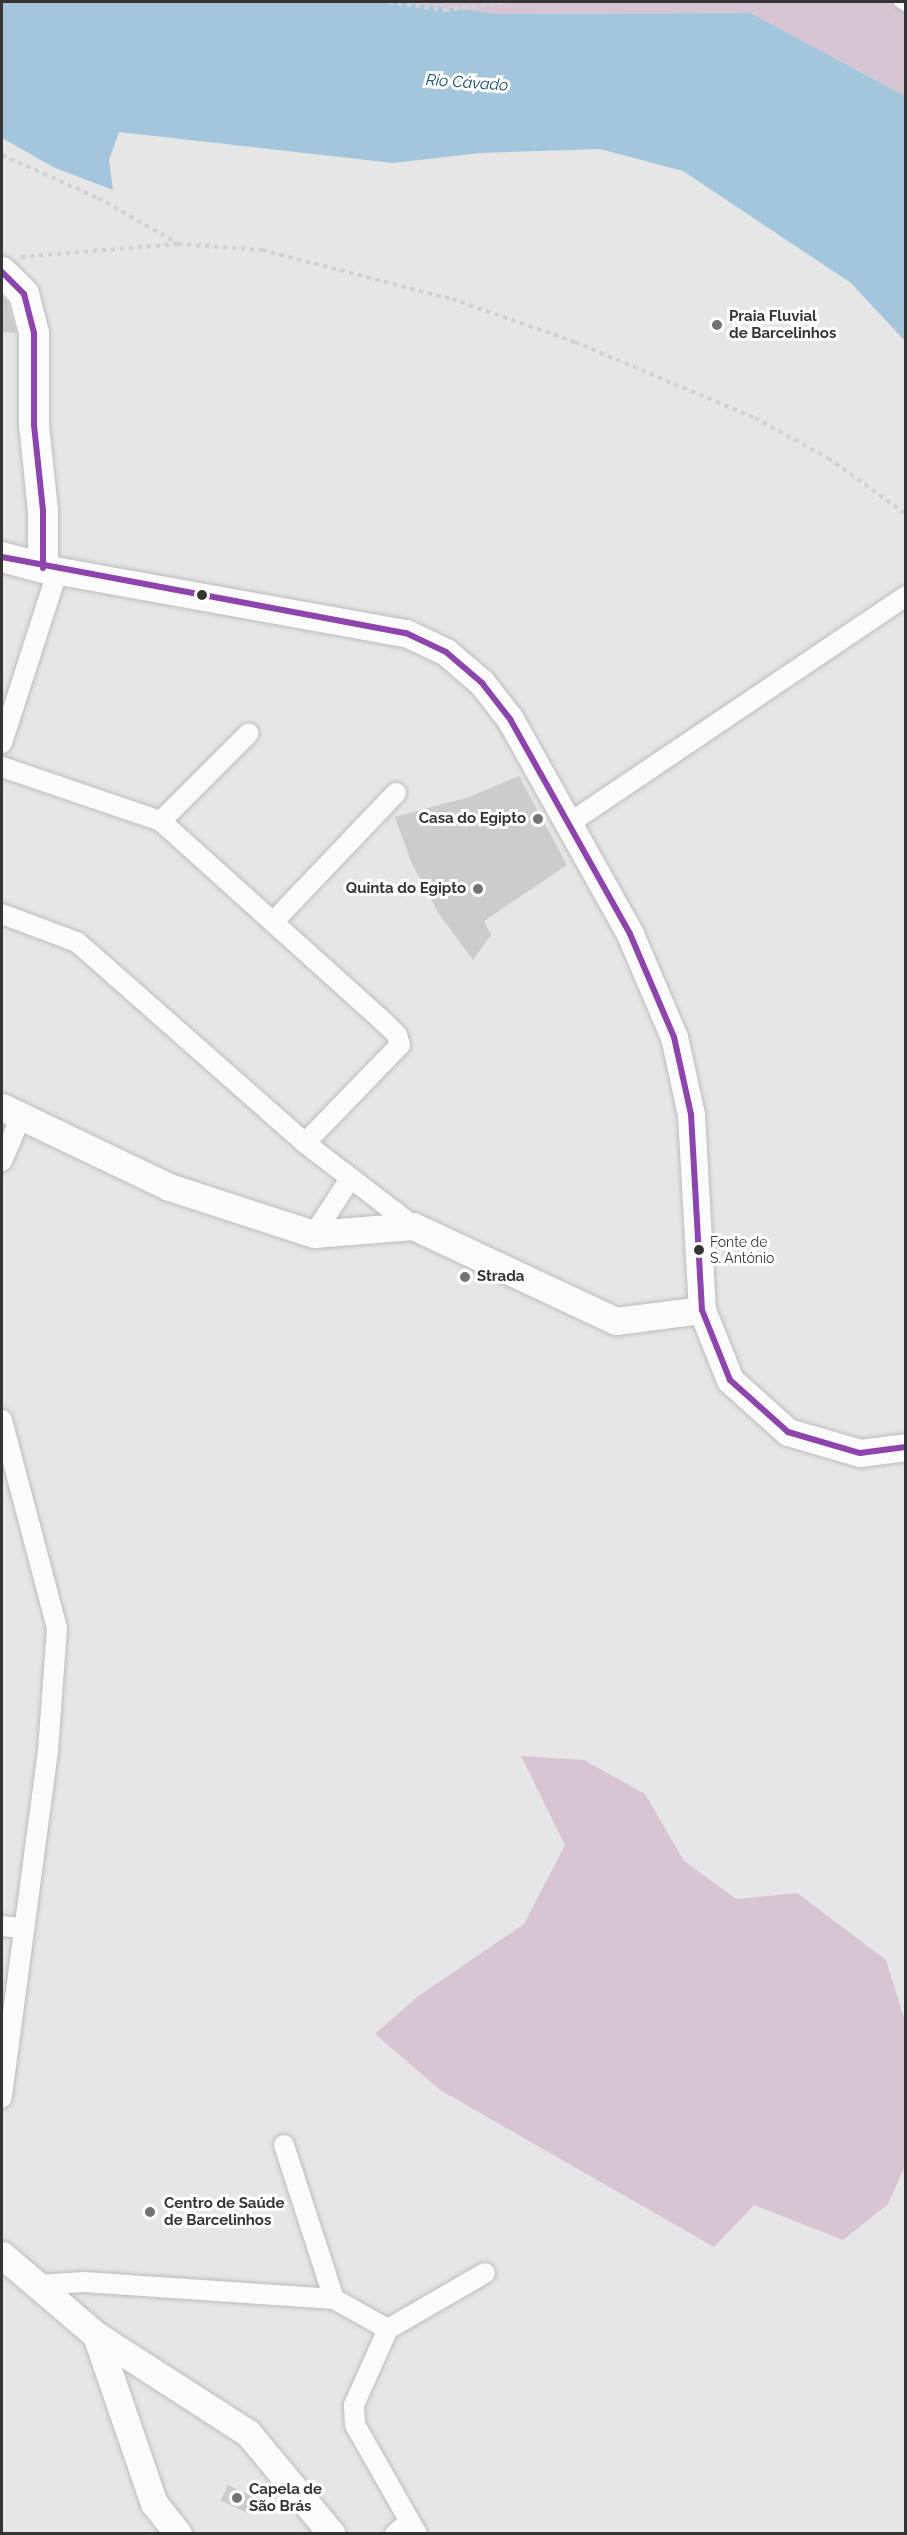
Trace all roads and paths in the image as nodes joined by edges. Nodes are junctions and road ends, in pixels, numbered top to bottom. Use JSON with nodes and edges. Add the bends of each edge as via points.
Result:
{"nodes":[{"id":1,"x":389,"y":2,"type":"edge"},
{"id":2,"x":511,"y":2,"type":"edge"},
{"id":3,"x":898,"y":2,"type":"edge"},
{"id":4,"x":906,"y":6,"type":"edge"},
{"id":5,"x":2,"y":155,"type":"edge"},
{"id":6,"x":178,"y":244,"type":"junction"},
{"id":7,"x":6,"y":267,"type":"edge"},
{"id":8,"x":906,"y":514,"type":"edge"},
{"id":9,"x":2,"y":557,"type":"edge"},
{"id":10,"x":51,"y":569,"type":"junction"},
{"id":11,"x":906,"y":596,"type":"edge"},
{"id":12,"x":249,"y":733,"type":"dead end"},
{"id":13,"x":2,"y":743,"type":"edge"},
{"id":14,"x":2,"y":767,"type":"edge"},
{"id":15,"x":396,"y":794,"type":"dead end"},
{"id":16,"x":161,"y":821,"type":"junction"},
{"id":17,"x":568,"y":824,"type":"junction"},
{"id":18,"x":2,"y":914,"type":"edge"},
{"id":19,"x":274,"y":921,"type":"junction"},
{"id":20,"x":12,"y":1110,"type":"edge"},
{"id":21,"x":305,"y":1143,"type":"junction"},
{"id":22,"x":2,"y":1161,"type":"edge"},
{"id":23,"x":350,"y":1179,"type":"junction"},
{"id":24,"x":413,"y":1226,"type":"junction"},
{"id":25,"x":314,"y":1234,"type":"junction"},
{"id":26,"x":702,"y":1310,"type":"junction"},
{"id":27,"x":2,"y":1420,"type":"edge"},
{"id":28,"x":906,"y":1447,"type":"edge"},
{"id":29,"x":2,"y":1926,"type":"edge"},
{"id":30,"x":21,"y":1929,"type":"junction"},
{"id":31,"x":2,"y":2098,"type":"edge"},
{"id":32,"x":284,"y":2145,"type":"dead end"},
{"id":33,"x":2,"y":2255,"type":"edge"},
{"id":34,"x":485,"y":2272,"type":"dead end"},
{"id":35,"x":38,"y":2286,"type":"junction"},
{"id":36,"x":333,"y":2299,"type":"junction"},
{"id":37,"x":388,"y":2329,"type":"junction"},
{"id":38,"x":96,"y":2335,"type":"junction"},
{"id":39,"x":407,"y":2530,"type":"edge"},
{"id":40,"x":178,"y":2534,"type":"edge"},
{"id":41,"x":332,"y":2534,"type":"edge"}],
"edges":[{"from":1,"to":2,"type":"path","via":[[445,10]]},
{"from":3,"to":4,"type":"lane"},
{"from":5,"to":6,"type":"path","via":[[98,198]]},
{"from":6,"to":7,"type":"path","via":[[21,257]]},
{"from":6,"to":8,"type":"path","via":[[262,250],[452,299],[575,342],[755,418],[828,458]]},
{"from":7,"to":10,"type":"main road","via":[[24,294],[34,333],[34,425]]},
{"from":9,"to":10,"type":"main road"},
{"from":10,"to":13,"type":"street"},
{"from":10,"to":17,"type":"main road","via":[[372,625],[406,633],[446,652],[482,683],[510,719]]},
{"from":11,"to":17,"type":"street"},
{"from":12,"to":16,"type":"street"},
{"from":14,"to":16,"type":"street"},
{"from":15,"to":19,"type":"street"},
{"from":16,"to":19,"type":"street"},
{"from":17,"to":26,"type":"main road","via":[[630,934],[674,1037],[691,1114]]},
{"from":18,"to":21,"type":"street","via":[[77,942]]},
{"from":19,"to":21,"type":"street","via":[[397,1035],[400,1045]]},
{"from":20,"to":22,"type":"street"},
{"from":20,"to":25,"type":"main road","via":[[169,1187]]},
{"from":21,"to":23,"type":"street"},
{"from":23,"to":24,"type":"street"},
{"from":23,"to":25,"type":"street"},
{"from":24,"to":25,"type":"main road"},
{"from":24,"to":26,"type":"main road","via":[[616,1321]]},
{"from":26,"to":28,"type":"main road","via":[[730,1380],[788,1432],[860,1453]]},
{"from":27,"to":30,"type":"street","via":[[57,1628],[48,1751]]},
{"from":29,"to":30,"type":"street"},
{"from":30,"to":31,"type":"street"},
{"from":32,"to":36,"type":"street"},
{"from":33,"to":35,"type":"main road"},
{"from":34,"to":37,"type":"street"},
{"from":35,"to":36,"type":"street","via":[[84,2282]]},
{"from":35,"to":38,"type":"main road"},
{"from":36,"to":37,"type":"street"},
{"from":37,"to":39,"type":"street","via":[[360,2385],[354,2405],[355,2425]]},
{"from":38,"to":40,"type":"main road","via":[[154,2503]]},
{"from":38,"to":41,"type":"main road","via":[[249,2433]]}]}
